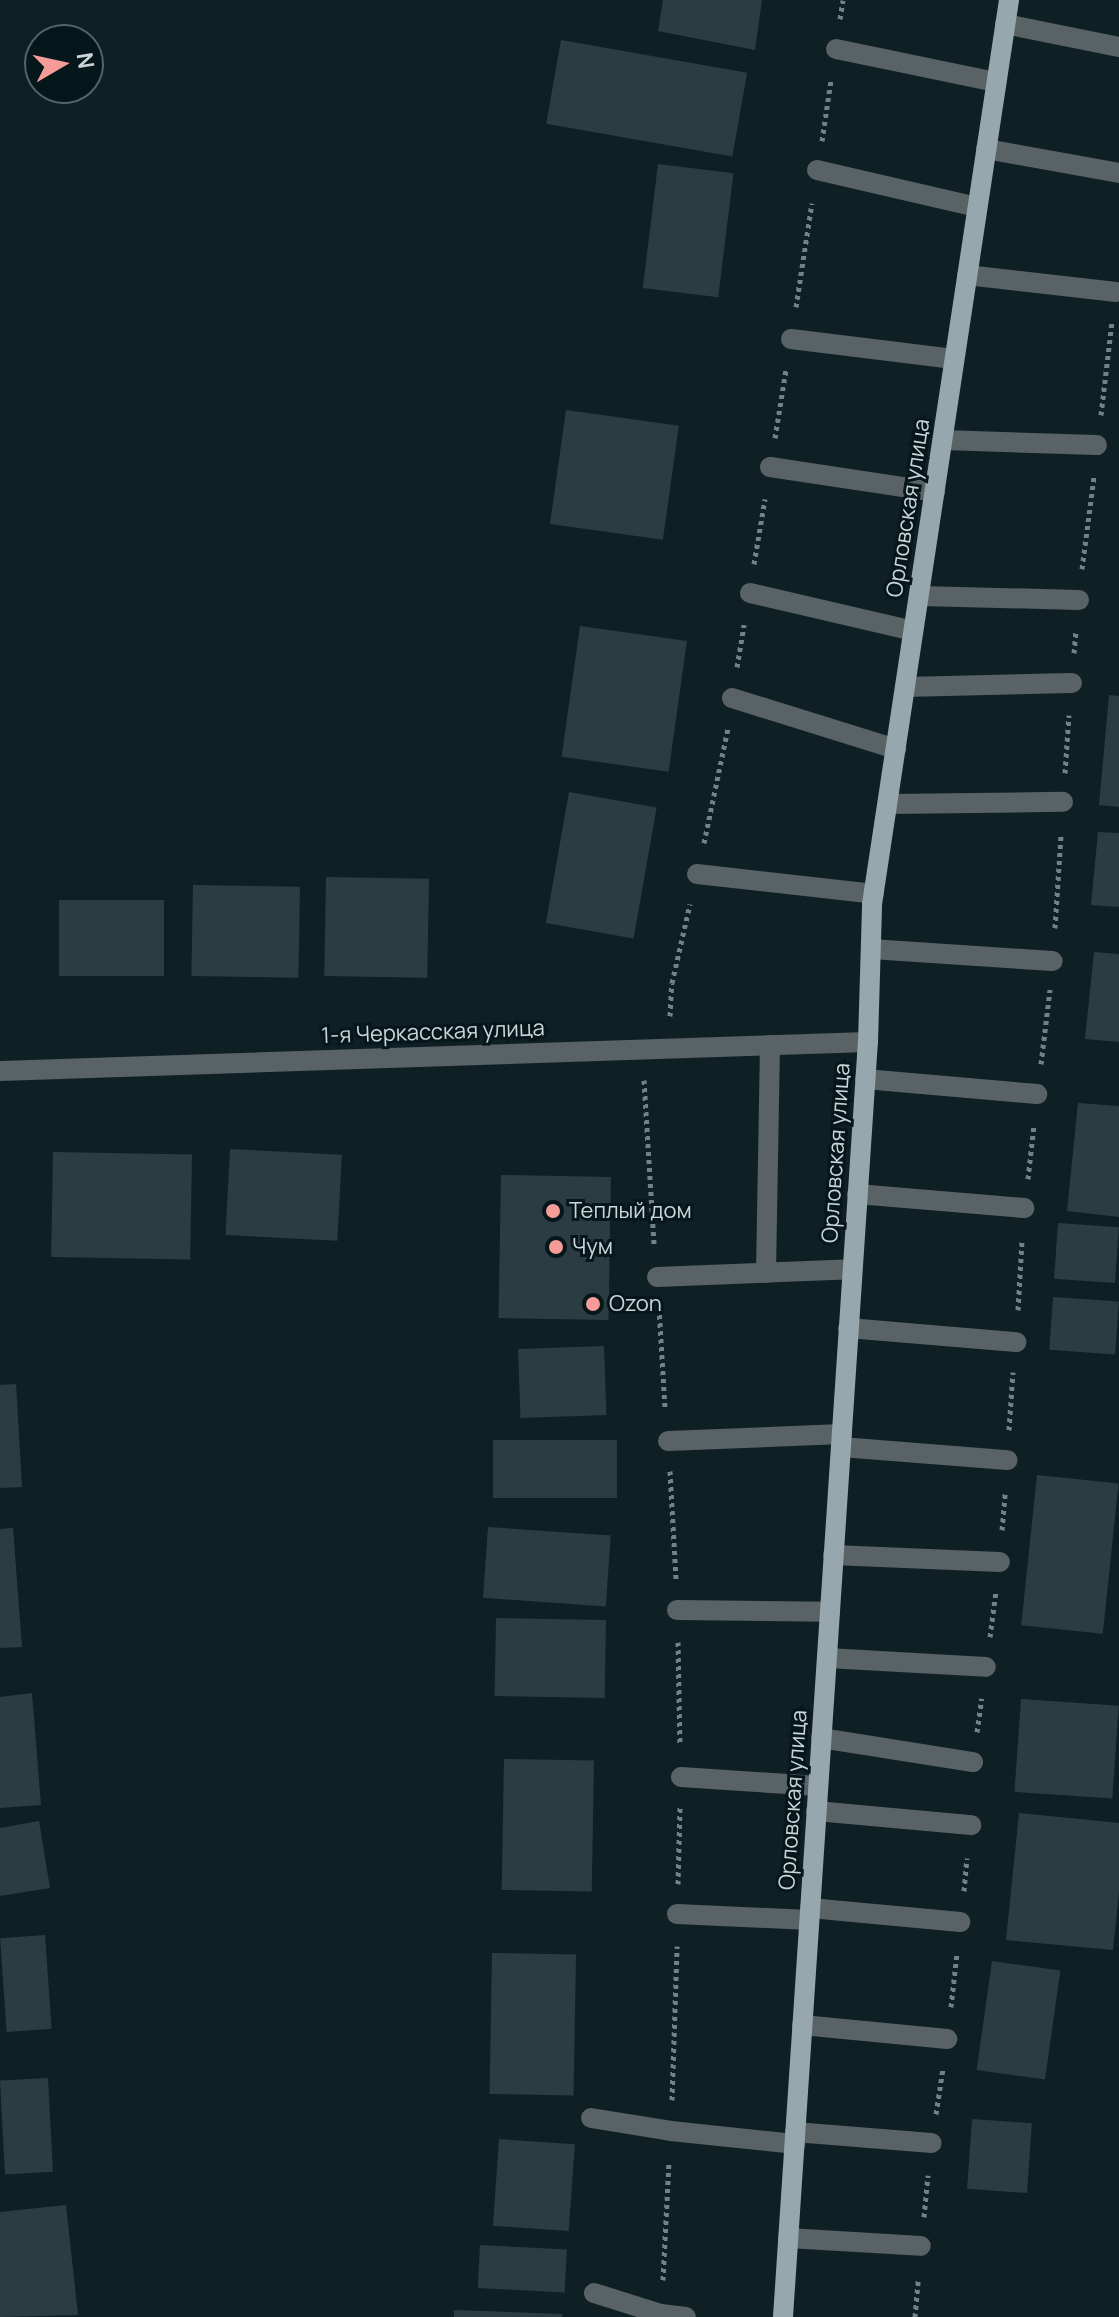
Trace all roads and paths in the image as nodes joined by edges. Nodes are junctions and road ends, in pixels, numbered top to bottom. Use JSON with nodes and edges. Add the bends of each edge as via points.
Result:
{"nodes":[{"id":1,"x":843,"y":0,"type":"edge"},
{"id":2,"x":1009,"y":0,"type":"edge"},
{"id":3,"x":1005,"y":24,"type":"junction"},
{"id":4,"x":1119,"y":47,"type":"edge"},
{"id":5,"x":836,"y":49,"type":"junction"},
{"id":6,"x":996,"y":82,"type":"junction"},
{"id":7,"x":986,"y":149,"type":"junction"},
{"id":8,"x":817,"y":170,"type":"junction"},
{"id":9,"x":1119,"y":173,"type":"edge"},
{"id":10,"x":977,"y":207,"type":"junction"},
{"id":11,"x":967,"y":275,"type":"junction"},
{"id":12,"x":1116,"y":292,"type":"joint"},
{"id":13,"x":791,"y":339,"type":"junction"},
{"id":14,"x":954,"y":359,"type":"junction"},
{"id":15,"x":943,"y":440,"type":"junction"},
{"id":16,"x":1097,"y":445,"type":"junction"},
{"id":17,"x":770,"y":467,"type":"junction"},
{"id":18,"x":935,"y":492,"type":"junction"},
{"id":19,"x":750,"y":593,"type":"junction"},
{"id":20,"x":919,"y":596,"type":"junction"},
{"id":21,"x":1079,"y":600,"type":"junction"},
{"id":22,"x":913,"y":631,"type":"junction"},
{"id":23,"x":1072,"y":683,"type":"junction"},
{"id":24,"x":905,"y":687,"type":"junction"},
{"id":25,"x":732,"y":698,"type":"junction"},
{"id":26,"x":896,"y":749,"type":"junction"},
{"id":27,"x":1063,"y":802,"type":"junction"},
{"id":28,"x":888,"y":804,"type":"junction"},
{"id":29,"x":697,"y":874,"type":"junction"},
{"id":30,"x":874,"y":894,"type":"junction"},
{"id":31,"x":871,"y":949,"type":"junction"},
{"id":32,"x":1053,"y":961,"type":"junction"},
{"id":33,"x":868,"y":1042,"type":"junction"},
{"id":34,"x":770,"y":1045,"type":"junction"},
{"id":35,"x":643,"y":1049,"type":"junction"},
{"id":36,"x":667,"y":1049,"type":"junction"},
{"id":37,"x":0,"y":1071,"type":"edge"},
{"id":38,"x":865,"y":1079,"type":"junction"},
{"id":39,"x":1037,"y":1094,"type":"junction"},
{"id":40,"x":857,"y":1194,"type":"junction"},
{"id":41,"x":1024,"y":1208,"type":"junction"},
{"id":42,"x":852,"y":1269,"type":"junction"},
{"id":43,"x":766,"y":1273,"type":"junction"},
{"id":44,"x":657,"y":1277,"type":"junction"},
{"id":45,"x":848,"y":1328,"type":"junction"},
{"id":46,"x":1016,"y":1342,"type":"junction"},
{"id":47,"x":668,"y":1441,"type":"junction"},
{"id":48,"x":841,"y":1441,"type":"junction"},
{"id":49,"x":1007,"y":1460,"type":"junction"},
{"id":50,"x":833,"y":1555,"type":"junction"},
{"id":51,"x":1000,"y":1562,"type":"junction"},
{"id":52,"x":677,"y":1610,"type":"junction"},
{"id":53,"x":830,"y":1612,"type":"junction"},
{"id":54,"x":827,"y":1658,"type":"junction"},
{"id":55,"x":986,"y":1667,"type":"junction"},
{"id":56,"x":821,"y":1738,"type":"junction"},
{"id":57,"x":973,"y":1762,"type":"joint"},
{"id":58,"x":681,"y":1777,"type":"junction"},
{"id":59,"x":818,"y":1786,"type":"junction"},
{"id":60,"x":816,"y":1811,"type":"junction"},
{"id":61,"x":971,"y":1825,"type":"joint"},
{"id":62,"x":677,"y":1914,"type":"junction"},
{"id":63,"x":810,"y":1914,"type":"junction"},
{"id":64,"x":960,"y":1922,"type":"junction"},
{"id":65,"x":802,"y":2025,"type":"junction"},
{"id":66,"x":947,"y":2039,"type":"junction"},
{"id":67,"x":591,"y":2118,"type":"dead end"},
{"id":68,"x":671,"y":2131,"type":"junction"},
{"id":69,"x":795,"y":2138,"type":"junction"},
{"id":70,"x":932,"y":2143,"type":"junction"},
{"id":71,"x":788,"y":2238,"type":"junction"},
{"id":72,"x":921,"y":2246,"type":"junction"},
{"id":73,"x":594,"y":2293,"type":"dead end"},
{"id":74,"x":661,"y":2314,"type":"junction"},
{"id":75,"x":686,"y":2317,"type":"edge"},
{"id":76,"x":783,"y":2317,"type":"edge"},
{"id":77,"x":915,"y":2317,"type":"edge"}],
"edges":[{"from":1,"to":5,"type":"path"},
{"from":2,"to":3,"type":"main road","name":"Орловская улица"},
{"from":3,"to":4,"type":"street"},
{"from":3,"to":6,"type":"main road","name":"Орловская улица"},
{"from":5,"to":6,"type":"street"},
{"from":5,"to":8,"type":"path"},
{"from":6,"to":7,"type":"main road","name":"Орловская улица"},
{"from":7,"to":9,"type":"street"},
{"from":7,"to":10,"type":"main road","name":"Орловская улица"},
{"from":8,"to":10,"type":"street"},
{"from":8,"to":13,"type":"path"},
{"from":10,"to":11,"type":"main road","name":"Орловская улица"},
{"from":11,"to":12,"type":"street"},
{"from":11,"to":14,"type":"main road","name":"Орловская улица"},
{"from":12,"to":16,"type":"path"},
{"from":13,"to":14,"type":"street"},
{"from":13,"to":17,"type":"path"},
{"from":14,"to":15,"type":"main road","name":"Орловская улица"},
{"from":15,"to":16,"type":"street"},
{"from":15,"to":18,"type":"main road","name":"Орловская улица"},
{"from":16,"to":21,"type":"path"},
{"from":17,"to":18,"type":"street"},
{"from":17,"to":19,"type":"path"},
{"from":18,"to":20,"type":"main road","name":"Орловская улица"},
{"from":19,"to":22,"type":"street"},
{"from":19,"to":25,"type":"path"},
{"from":20,"to":21,"type":"street"},
{"from":20,"to":22,"type":"main road","name":"Орловская улица"},
{"from":21,"to":23,"type":"path"},
{"from":22,"to":24,"type":"main road","name":"Орловская улица"},
{"from":23,"to":24,"type":"street"},
{"from":23,"to":27,"type":"path"},
{"from":24,"to":26,"type":"main road","name":"Орловская улица"},
{"from":25,"to":26,"type":"street"},
{"from":25,"to":29,"type":"path"},
{"from":26,"to":28,"type":"main road","name":"Орловская улица"},
{"from":27,"to":28,"type":"street"},
{"from":27,"to":32,"type":"path"},
{"from":28,"to":30,"type":"main road","name":"Орловская улица"},
{"from":29,"to":30,"type":"street"},
{"from":29,"to":36,"type":"path","via":[[672,983]]},
{"from":30,"to":31,"type":"main road","name":"Орловская улица"},
{"from":31,"to":32,"type":"street"},
{"from":31,"to":33,"type":"main road","name":"Орловская улица"},
{"from":32,"to":39,"type":"path"},
{"from":33,"to":34,"type":"street","name":"1-я Черкасская улица"},
{"from":33,"to":38,"type":"main road","name":"Орловская улица"},
{"from":34,"to":36,"type":"street","name":"1-я Черкасская улица"},
{"from":34,"to":43,"type":"street"},
{"from":35,"to":36,"type":"street","name":"1-я Черкасская улица"},
{"from":35,"to":37,"type":"street","name":"1-я Черкасская улица"},
{"from":35,"to":44,"type":"path"},
{"from":38,"to":39,"type":"street"},
{"from":38,"to":40,"type":"main road","name":"Орловская улица"},
{"from":39,"to":41,"type":"path"},
{"from":40,"to":41,"type":"street"},
{"from":40,"to":42,"type":"main road","name":"Орловская улица"},
{"from":41,"to":46,"type":"path"},
{"from":42,"to":43,"type":"street"},
{"from":42,"to":45,"type":"main road","name":"Орловская улица"},
{"from":43,"to":44,"type":"street"},
{"from":44,"to":47,"type":"path"},
{"from":45,"to":46,"type":"street"},
{"from":45,"to":48,"type":"main road","name":"Орловская улица"},
{"from":46,"to":49,"type":"path"},
{"from":47,"to":48,"type":"street"},
{"from":47,"to":52,"type":"path"},
{"from":48,"to":49,"type":"street"},
{"from":48,"to":50,"type":"main road","name":"Орловская улица"},
{"from":49,"to":51,"type":"path"},
{"from":50,"to":51,"type":"street"},
{"from":50,"to":53,"type":"main road","name":"Орловская улица"},
{"from":51,"to":55,"type":"path"},
{"from":52,"to":53,"type":"street"},
{"from":52,"to":58,"type":"path"},
{"from":53,"to":54,"type":"main road","name":"Орловская улица"},
{"from":54,"to":55,"type":"street"},
{"from":54,"to":56,"type":"main road","name":"Орловская улица"},
{"from":55,"to":57,"type":"path"},
{"from":56,"to":57,"type":"street"},
{"from":56,"to":59,"type":"main road","name":"Орловская улица"},
{"from":58,"to":59,"type":"street"},
{"from":58,"to":62,"type":"path"},
{"from":59,"to":60,"type":"main road","name":"Орловская улица"},
{"from":60,"to":61,"type":"street"},
{"from":60,"to":63,"type":"main road","name":"Орловская улица"},
{"from":61,"to":64,"type":"path"},
{"from":62,"to":63,"type":"street"},
{"from":62,"to":68,"type":"path"},
{"from":63,"to":64,"type":"street"},
{"from":63,"to":65,"type":"main road","name":"Орловская улица"},
{"from":64,"to":66,"type":"path"},
{"from":65,"to":66,"type":"street"},
{"from":65,"to":69,"type":"main road","name":"Орловская улица"},
{"from":66,"to":70,"type":"path"},
{"from":67,"to":68,"type":"street"},
{"from":68,"to":69,"type":"street"},
{"from":68,"to":74,"type":"path"},
{"from":69,"to":70,"type":"street"},
{"from":69,"to":71,"type":"main road","name":"Орловская улица"},
{"from":70,"to":72,"type":"path"},
{"from":71,"to":72,"type":"street"},
{"from":71,"to":76,"type":"main road","name":"Орловская улица"},
{"from":72,"to":77,"type":"path"},
{"from":73,"to":74,"type":"street"},
{"from":74,"to":75,"type":"street"}]}
